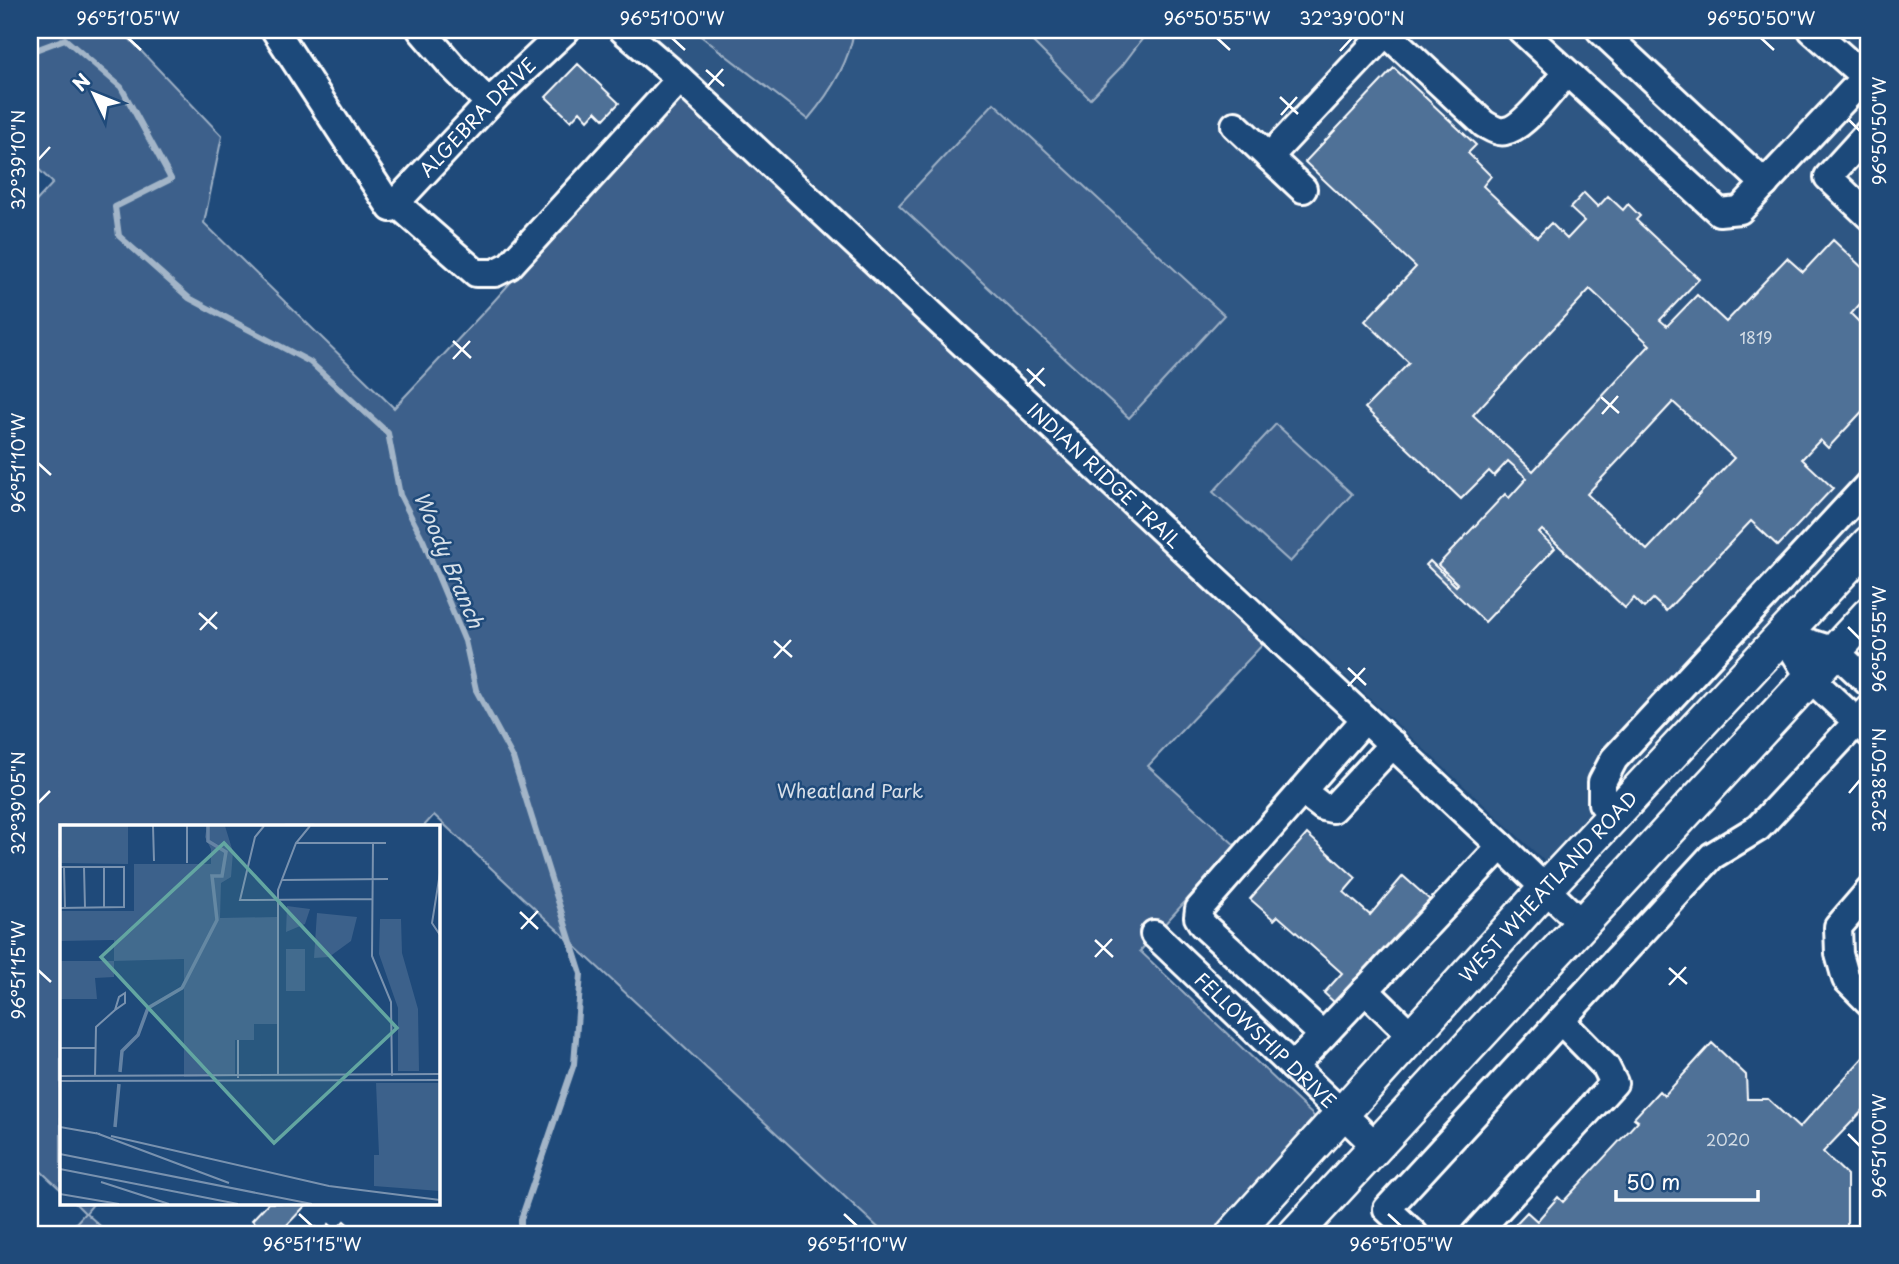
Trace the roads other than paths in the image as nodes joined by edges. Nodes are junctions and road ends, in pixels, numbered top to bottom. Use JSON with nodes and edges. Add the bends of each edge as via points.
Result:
{"nodes":[{"id":1,"x":275,"y":30,"type":"edge"},
{"id":2,"x":421,"y":30,"type":"edge"},
{"id":3,"x":566,"y":30,"type":"edge"},
{"id":4,"x":623,"y":30,"type":"edge"},
{"id":5,"x":1521,"y":30,"type":"edge"},
{"id":6,"x":1600,"y":30,"type":"edge"},
{"id":7,"x":1812,"y":30,"type":"edge"},
{"id":8,"x":1385,"y":31,"type":"edge"},
{"id":9,"x":1566,"y":73,"type":"junction"},
{"id":10,"x":1867,"y":75,"type":"edge"},
{"id":11,"x":680,"y":79,"type":"junction"},
{"id":12,"x":489,"y":103,"type":"junction"},
{"id":13,"x":1235,"y":125,"type":"dead end"},
{"id":14,"x":1867,"y":140,"type":"edge"},
{"id":15,"x":1269,"y":157,"type":"junction"},
{"id":16,"x":1765,"y":184,"type":"junction"},
{"id":17,"x":1303,"y":189,"type":"dead end"},
{"id":18,"x":393,"y":205,"type":"junction"},
{"id":19,"x":1869,"y":216,"type":"edge"},
{"id":20,"x":1869,"y":484,"type":"edge"},
{"id":21,"x":1869,"y":543,"type":"edge"},
{"id":22,"x":1869,"y":614,"type":"edge"},
{"id":23,"x":1784,"y":635,"type":"junction"},
{"id":24,"x":1835,"y":651,"type":"junction"},
{"id":25,"x":1810,"y":678,"type":"junction"},
{"id":26,"x":1869,"y":683,"type":"edge"},
{"id":27,"x":1366,"y":719,"type":"junction"},
{"id":28,"x":1865,"y":721,"type":"edge"},
{"id":29,"x":1393,"y":744,"type":"junction"},
{"id":30,"x":1302,"y":791,"type":"junction"},
{"id":31,"x":1614,"y":815,"type":"junction"},
{"id":32,"x":1501,"y":846,"type":"junction"},
{"id":33,"x":1545,"y":889,"type":"junction"},
{"id":34,"x":1869,"y":891,"type":"edge"},
{"id":35,"x":1582,"y":924,"type":"junction"},
{"id":36,"x":1154,"y":933,"type":"dead end"},
{"id":37,"x":1365,"y":990,"type":"junction"},
{"id":38,"x":1869,"y":1002,"type":"edge"},
{"id":39,"x":1561,"y":1021,"type":"junction"},
{"id":40,"x":1323,"y":1035,"type":"junction"},
{"id":41,"x":1412,"y":1036,"type":"junction"},
{"id":42,"x":1293,"y":1066,"type":"junction"},
{"id":43,"x":1343,"y":1114,"type":"junction"},
{"id":44,"x":1377,"y":1146,"type":"junction"},
{"id":45,"x":1398,"y":1229,"type":"edge"},
{"id":46,"x":1233,"y":1234,"type":"edge"},
{"id":47,"x":1295,"y":1234,"type":"edge"},
{"id":48,"x":1475,"y":1234,"type":"edge"}],
"edges":[{"from":1,"to":18,"type":"street"},
{"from":2,"to":12,"type":"street"},
{"from":3,"to":12,"type":"street","name":"ALGEBRA DRIVE"},
{"from":4,"to":11,"type":"street","name":"INDIAN RIDGE TRAIL"},
{"from":5,"to":9,"type":"street"},
{"from":6,"to":16,"type":"street"},
{"from":7,"to":10,"type":"street"},
{"from":8,"to":9,"type":"street","via":[[1495,130],[1518,125]]},
{"from":8,"to":15,"type":"street"},
{"from":9,"to":16,"type":"street","via":[[1719,212],[1740,210]]},
{"from":10,"to":16,"type":"street"},
{"from":11,"to":18,"type":"street","via":[[509,267],[476,274]]},
{"from":11,"to":27,"type":"street","name":"INDIAN RIDGE TRAIL"},
{"from":12,"to":18,"type":"street","name":"ALGEBRA DRIVE"},
{"from":13,"to":15,"type":"street"},
{"from":14,"to":19,"type":"street","via":[[1828,177]]},
{"from":15,"to":17,"type":"street"},
{"from":20,"to":31,"type":"street","via":[[1614,759],[1602,782],[1602,803]]},
{"from":21,"to":23,"type":"main road","name":"WEST WHEATLAND ROAD"},
{"from":22,"to":24,"type":"main road"},
{"from":23,"to":24,"type":"street"},
{"from":23,"to":25,"type":"street"},
{"from":23,"to":31,"type":"main road","name":"WEST WHEATLAND ROAD"},
{"from":24,"to":25,"type":"main road"},
{"from":24,"to":26,"type":"street"},
{"from":25,"to":28,"type":"street"},
{"from":25,"to":35,"type":"main road"},
{"from":27,"to":29,"type":"street","name":"INDIAN RIDGE TRAIL"},
{"from":27,"to":30,"type":"street"},
{"from":28,"to":39,"type":"street","via":[[1758,828],[1712,856]]},
{"from":29,"to":30,"type":"street","via":[[1332,809]]},
{"from":29,"to":32,"type":"street","name":"INDIAN RIDGE TRAIL"},
{"from":30,"to":40,"type":"street","via":[[1199,909],[1198,917]]},
{"from":31,"to":33,"type":"main road","name":"WEST WHEATLAND ROAD"},
{"from":32,"to":33,"type":"street","name":"INDIAN RIDGE TRAIL"},
{"from":32,"to":37,"type":"street"},
{"from":33,"to":35,"type":"street","name":"INDIAN RIDGE TRAIL"},
{"from":33,"to":41,"type":"main road","name":"WEST WHEATLAND ROAD"},
{"from":34,"to":38,"type":"street","via":[[1838,927],[1846,979]]},
{"from":35,"to":44,"type":"main road"},
{"from":36,"to":42,"type":"street","name":"FELLOWSHIP DRIVE"},
{"from":37,"to":40,"type":"street"},
{"from":37,"to":41,"type":"street"},
{"from":39,"to":45,"type":"street","via":[[1387,1209]]},
{"from":39,"to":48,"type":"street","via":[[1606,1067],[1614,1083]]},
{"from":40,"to":42,"type":"street"},
{"from":41,"to":43,"type":"main road","name":"WEST WHEATLAND ROAD"},
{"from":42,"to":43,"type":"street","name":"FELLOWSHIP DRIVE"},
{"from":43,"to":44,"type":"street","name":"FELLOWSHIP DRIVE"},
{"from":43,"to":46,"type":"main road","name":"WEST WHEATLAND ROAD"},
{"from":44,"to":47,"type":"main road"}]}
